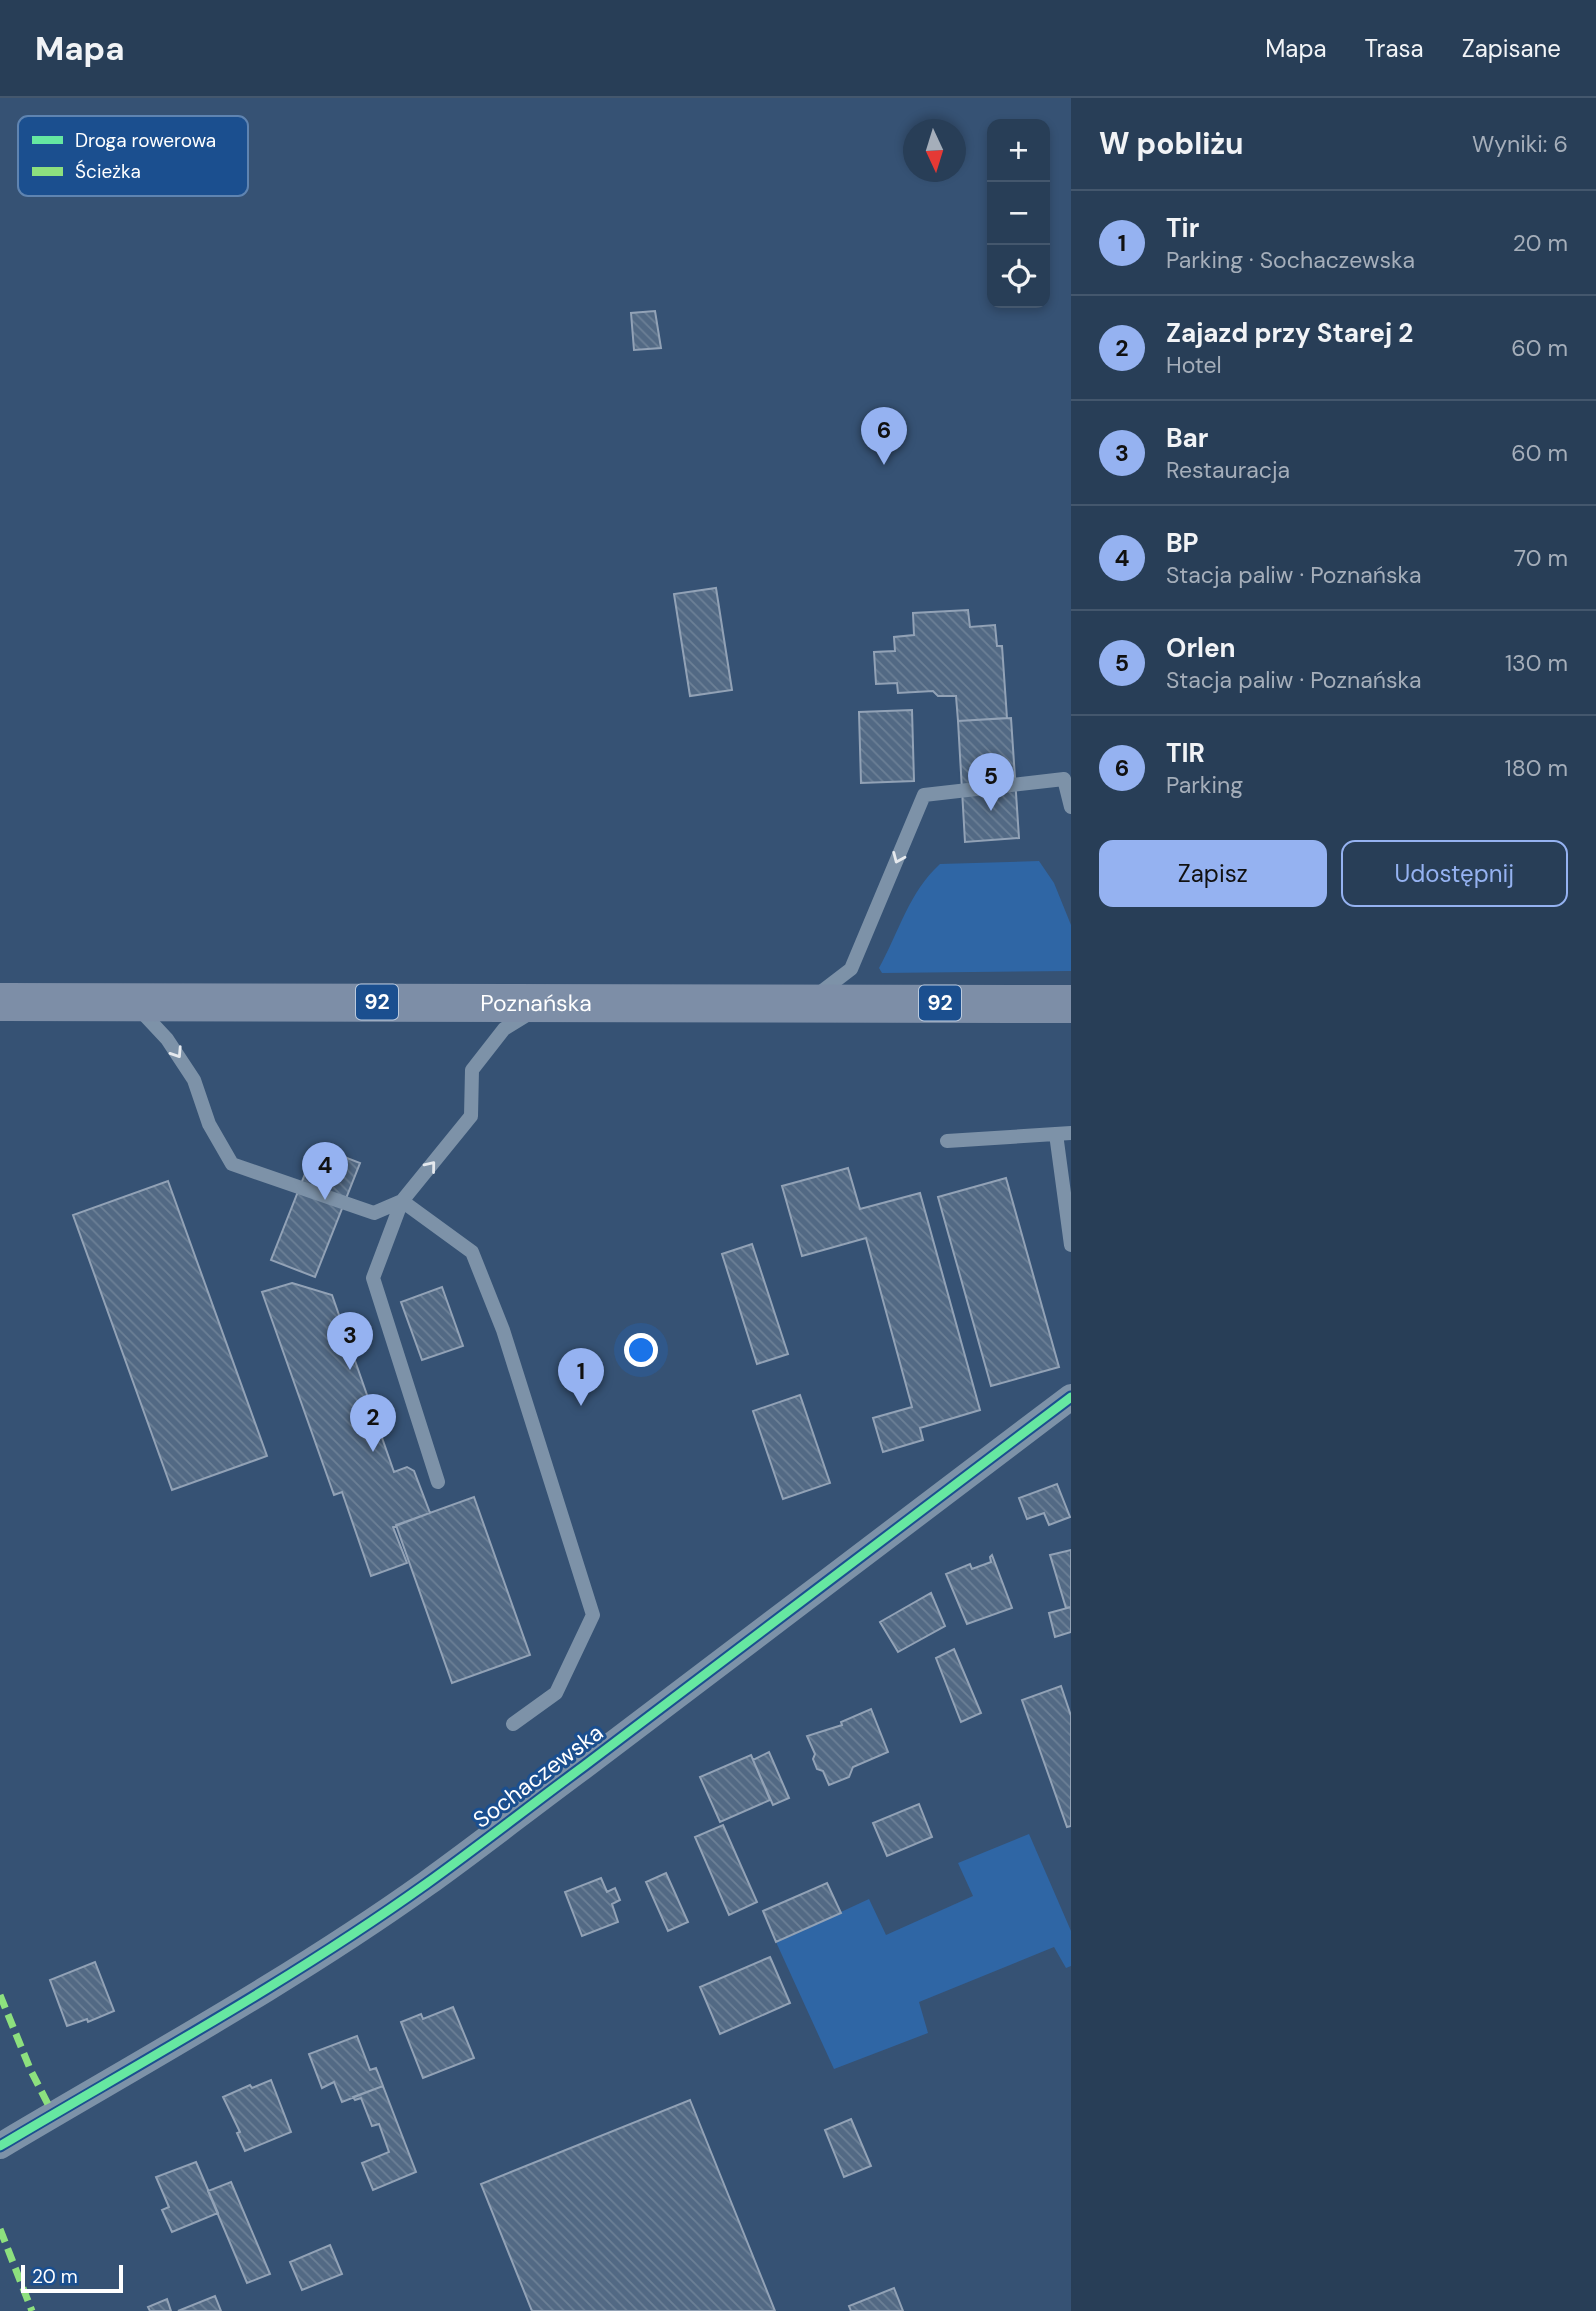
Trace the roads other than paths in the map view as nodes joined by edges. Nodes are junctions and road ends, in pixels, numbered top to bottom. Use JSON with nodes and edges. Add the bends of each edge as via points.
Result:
{"nodes":[{"id":1,"x":1071,"y":807,"type":"edge"},
{"id":2,"x":0,"y":1002,"type":"edge"},
{"id":3,"x":132,"y":1002,"type":"junction"},
{"id":4,"x":549,"y":1002,"type":"junction"},
{"id":5,"x":808,"y":1002,"type":"junction"},
{"id":6,"x":1071,"y":1004,"type":"edge"},
{"id":7,"x":1071,"y":1133,"type":"edge"},
{"id":8,"x":1056,"y":1134,"type":"junction"},
{"id":9,"x":947,"y":1140,"type":"dead end"},
{"id":10,"x":402,"y":1201,"type":"junction"},
{"id":11,"x":1071,"y":1245,"type":"edge"},
{"id":12,"x":1071,"y":1396,"type":"edge"},
{"id":13,"x":438,"y":1482,"type":"dead end"},
{"id":14,"x":513,"y":1724,"type":"dead end"},
{"id":15,"x":0,"y":2146,"type":"edge"}],
"edges":[{"from":1,"to":5,"type":"lane","one_way":true,"via":[[1064,779],[924,795],[851,969]]},
{"from":2,"to":3,"type":"main road","name":"Poznańska","number":"92"},
{"from":3,"to":4,"type":"main road","name":"Poznańska","number":"92"},
{"from":3,"to":10,"type":"lane","one_way":true,"via":[[167,1039],[194,1080],[209,1124],[232,1164],[373,1213]]},
{"from":4,"to":5,"type":"main road","name":"Poznańska","number":"92"},
{"from":10,"to":4,"type":"lane","one_way":true,"via":[[471,1116],[472,1070],[504,1029]]},
{"from":5,"to":6,"type":"main road","name":"Poznańska","number":"92"},
{"from":7,"to":8,"type":"lane"},
{"from":8,"to":9,"type":"lane"},
{"from":8,"to":11,"type":"lane"},
{"from":10,"to":13,"type":"lane","via":[[373,1278]]},
{"from":10,"to":14,"type":"lane","via":[[472,1252],[503,1330],[593,1615],[556,1693]]},
{"from":12,"to":15,"type":"street","name":"Sochaczewska","via":[[427,1884],[206,2025]]}]}
